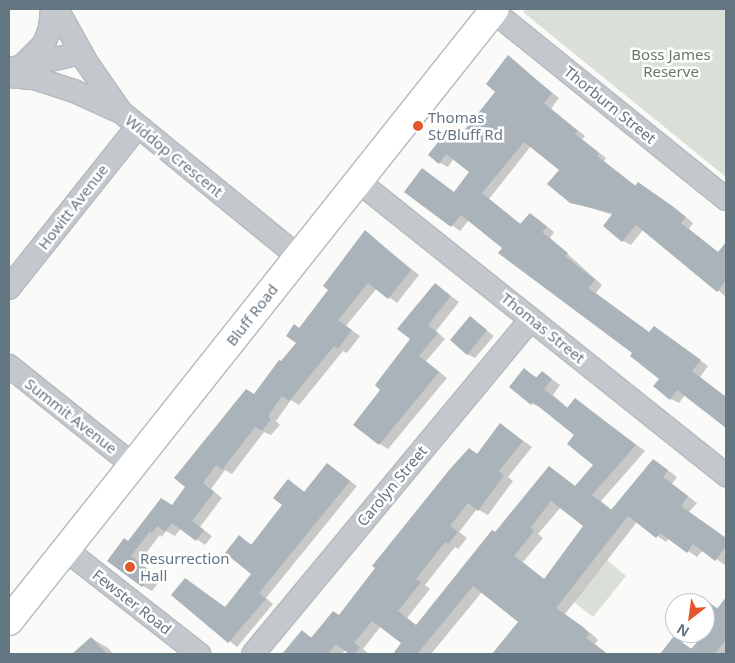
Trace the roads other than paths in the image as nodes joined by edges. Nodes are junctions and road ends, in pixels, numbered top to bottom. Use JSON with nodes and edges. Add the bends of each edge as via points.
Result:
{"nodes":[{"id":1,"x":52,"y":9,"type":"edge"},
{"id":2,"x":57,"y":9,"type":"edge"},
{"id":3,"x":494,"y":10,"type":"edge"},
{"id":4,"x":84,"y":58,"type":"junction"},
{"id":5,"x":15,"y":72,"type":"edge"},
{"id":6,"x":129,"y":120,"type":"junction"},
{"id":7,"x":359,"y":182,"type":"junction"},
{"id":8,"x":726,"y":199,"type":"edge"},
{"id":9,"x":299,"y":257,"type":"junction"},
{"id":10,"x":9,"y":288,"type":"edge"},
{"id":11,"x":531,"y":319,"type":"junction"},
{"id":12,"x":9,"y":366,"type":"edge"},
{"id":13,"x":133,"y":465,"type":"junction"},
{"id":14,"x":726,"y":475,"type":"edge"},
{"id":15,"x":66,"y":550,"type":"junction"},
{"id":16,"x":9,"y":621,"type":"edge"},
{"id":17,"x":198,"y":654,"type":"edge"},
{"id":18,"x":253,"y":654,"type":"edge"}],
"edges":[{"from":1,"to":5,"type":"street","via":[[44,44]]},
{"from":2,"to":4,"type":"street","name":"Widdop Crescent"},
{"from":3,"to":7,"type":"main road","name":"Bluff Road"},
{"from":3,"to":8,"type":"street","name":"Thorburn Street"},
{"from":4,"to":5,"type":"street"},
{"from":4,"to":6,"type":"street","name":"Widdop Crescent"},
{"from":5,"to":6,"type":"street","via":[[74,91]]},
{"from":6,"to":9,"type":"street","name":"Widdop Crescent"},
{"from":6,"to":10,"type":"street","name":"Howitt Avenue"},
{"from":7,"to":9,"type":"main road","name":"Bluff Road"},
{"from":7,"to":11,"type":"street","name":"Thomas Street"},
{"from":9,"to":13,"type":"main road","name":"Bluff Road"},
{"from":11,"to":14,"type":"street","name":"Thomas Street"},
{"from":11,"to":18,"type":"street","name":"Carolyn Street"},
{"from":12,"to":13,"type":"street","name":"Summit Avenue"},
{"from":13,"to":15,"type":"main road","name":"Bluff Road"},
{"from":15,"to":16,"type":"main road","name":"Bluff Road"},
{"from":15,"to":17,"type":"street","name":"Fewster Road"}]}
